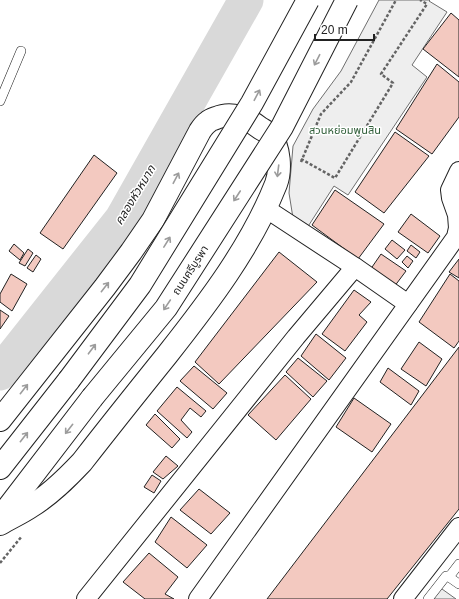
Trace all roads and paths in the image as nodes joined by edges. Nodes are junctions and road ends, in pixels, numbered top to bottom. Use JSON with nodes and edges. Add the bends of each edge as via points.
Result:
{"nodes":[{"id":1,"x":308,"y":0,"type":"edge"},
{"id":2,"x":347,"y":0,"type":"edge"},
{"id":3,"x":396,"y":0,"type":"edge"},
{"id":4,"x":420,"y":0,"type":"edge"},
{"id":5,"x":21,"y":51,"type":"dead end"},
{"id":6,"x":0,"y":101,"type":"edge"},
{"id":7,"x":459,"y":171,"type":"edge"},
{"id":8,"x":265,"y":208,"type":"junction"},
{"id":9,"x":355,"y":267,"type":"junction"},
{"id":10,"x":408,"y":304,"type":"junction"},
{"id":11,"x":0,"y":420,"type":"edge"},
{"id":12,"x":0,"y":468,"type":"edge"},
{"id":13,"x":0,"y":518,"type":"edge"},
{"id":14,"x":0,"y":524,"type":"edge"},
{"id":15,"x":459,"y":527,"type":"edge"},
{"id":16,"x":459,"y":564,"type":"edge"},
{"id":17,"x":450,"y":577,"type":"junction"},
{"id":18,"x":459,"y":584,"type":"edge"},
{"id":19,"x":86,"y":599,"type":"edge"},
{"id":20,"x":198,"y":599,"type":"edge"},
{"id":21,"x":403,"y":599,"type":"edge"},
{"id":22,"x":428,"y":599,"type":"edge"}],
"edges":[{"from":12,"to":1,"type":"street","one_way":true,"bridge":true,"via":[[140,285],[252,103]]},
{"from":2,"to":13,"type":"street","name":"ถนนศรีบูรพา","one_way":true,"bridge":true,"via":[[282,127],[166,308],[92,398]]},
{"from":3,"to":4,"type":"path","via":[[351,82],[321,114],[301,159],[335,178],[393,83],[381,74],[427,4]]},
{"from":5,"to":6,"type":"lane"},
{"from":7,"to":10,"type":"street","via":[[450,190],[458,228],[456,237]]},
{"from":8,"to":9,"type":"street"},
{"from":11,"to":8,"type":"street","one_way":true,"via":[[131,252],[153,220],[200,131],[208,122],[219,116],[239,116],[270,135],[279,159],[279,172]]},
{"from":8,"to":14,"type":"street","via":[[212,296],[82,462],[48,495]]},
{"from":9,"to":10,"type":"street"},
{"from":9,"to":19,"type":"street"},
{"from":10,"to":20,"type":"street"},
{"from":15,"to":21,"type":"street"},
{"from":16,"to":17,"type":"lane"},
{"from":17,"to":18,"type":"lane"},
{"from":17,"to":22,"type":"lane","via":[[446,576]]}]}
